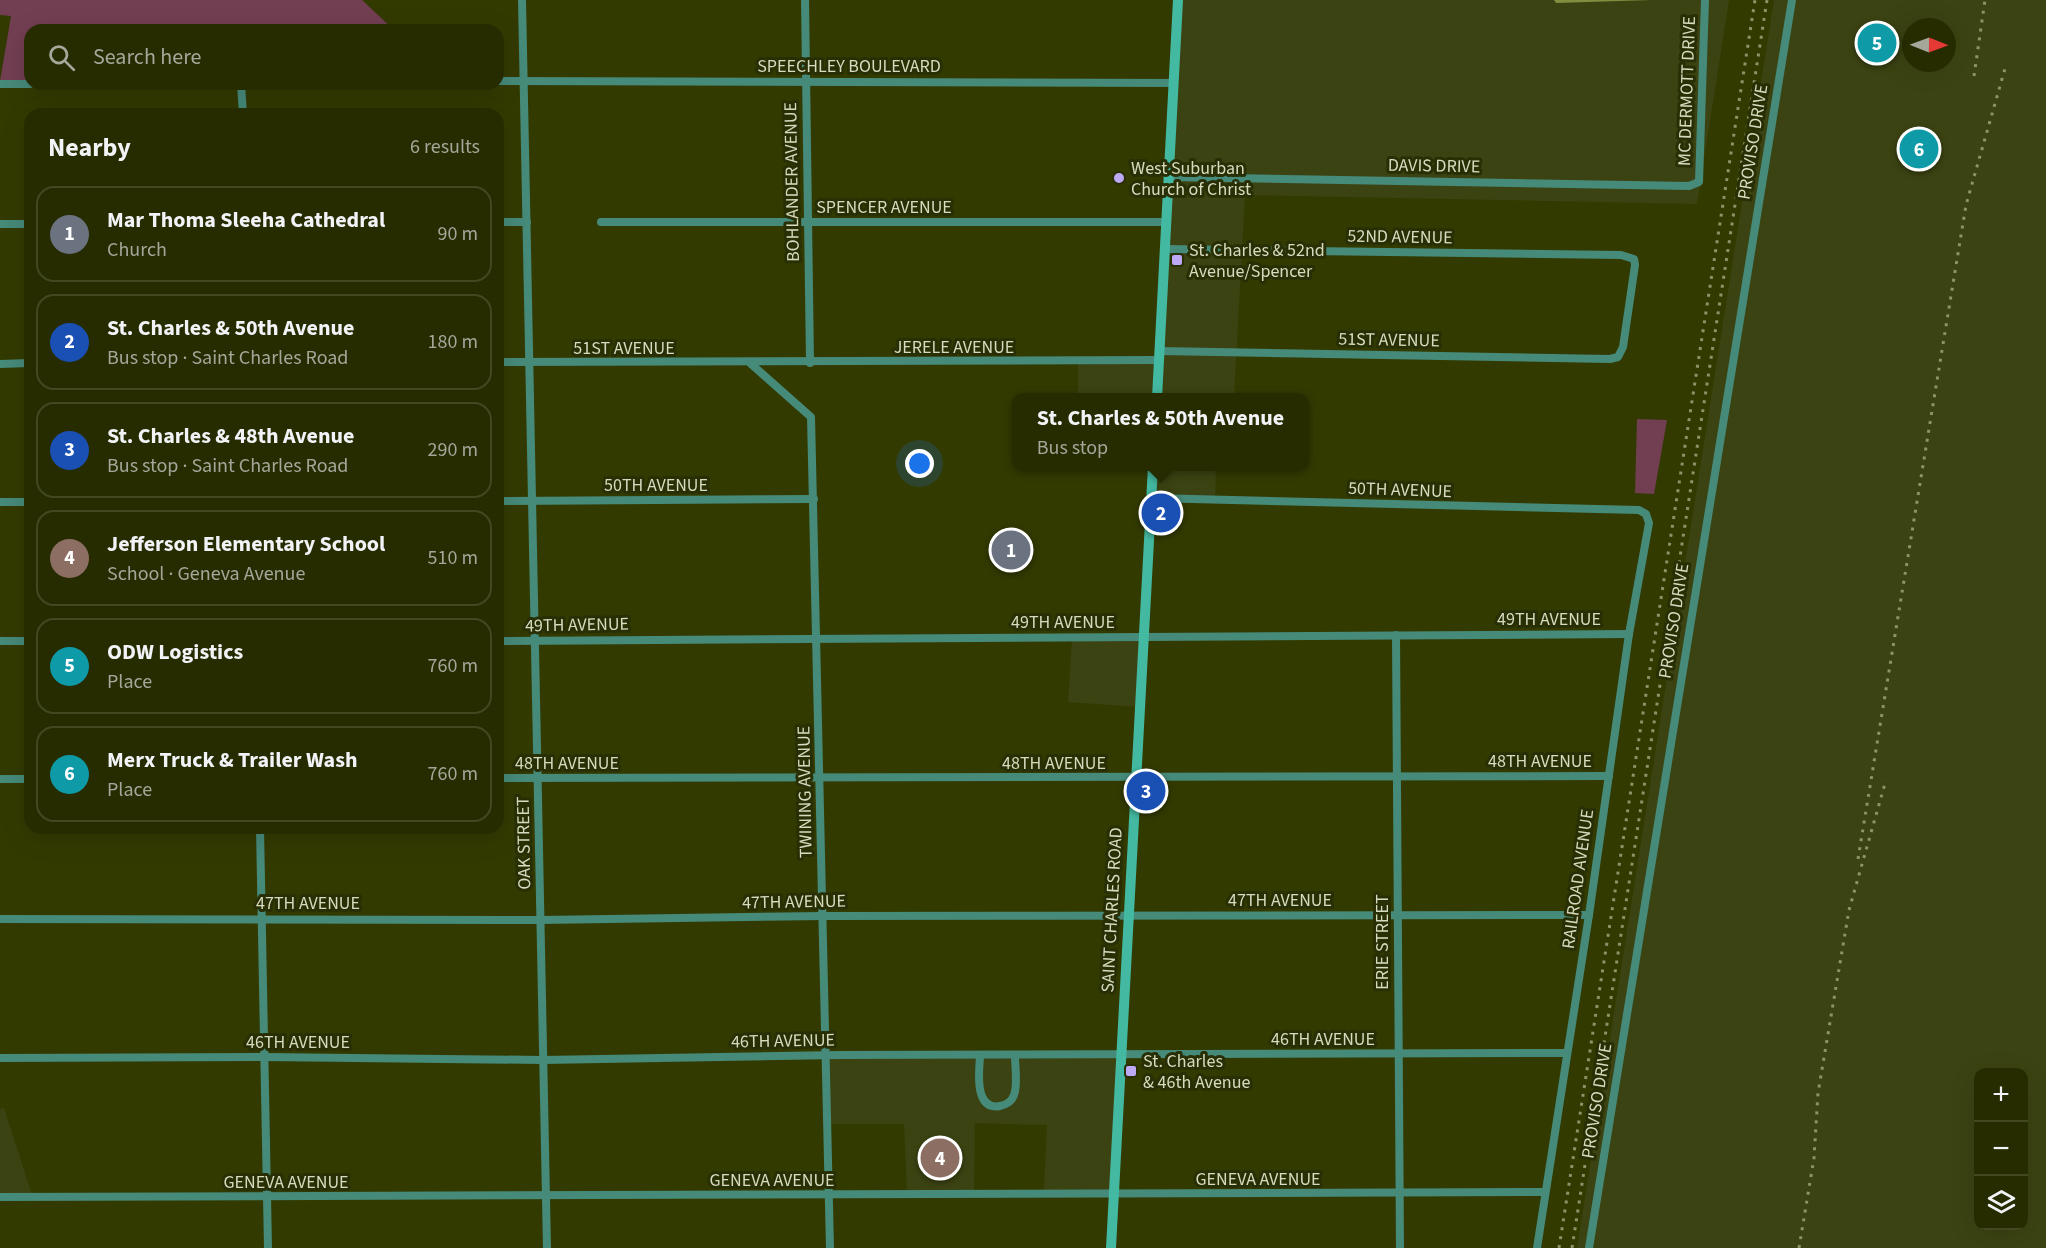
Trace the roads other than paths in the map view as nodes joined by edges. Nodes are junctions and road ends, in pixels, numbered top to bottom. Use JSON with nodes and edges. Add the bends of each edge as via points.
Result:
{"nodes":[{"id":1,"x":522,"y":0,"type":"edge"},
{"id":2,"x":804,"y":0,"type":"edge"},
{"id":3,"x":1178,"y":0,"type":"edge"},
{"id":4,"x":1705,"y":0,"type":"edge"},
{"id":5,"x":1792,"y":0,"type":"edge"},
{"id":6,"x":805,"y":80,"type":"junction"},
{"id":7,"x":504,"y":81,"type":"edge"},
{"id":8,"x":524,"y":81,"type":"junction"},
{"id":9,"x":1174,"y":83,"type":"junction"},
{"id":10,"x":0,"y":84,"type":"edge"},
{"id":11,"x":24,"y":84,"type":"edge"},
{"id":12,"x":241,"y":90,"type":"edge"},
{"id":13,"x":243,"y":108,"type":"edge"},
{"id":14,"x":1168,"y":177,"type":"junction"},
{"id":15,"x":1699,"y":182,"type":"joint"},
{"id":16,"x":504,"y":222,"type":"edge"},
{"id":17,"x":526,"y":222,"type":"junction"},
{"id":18,"x":601,"y":222,"type":"dead end"},
{"id":19,"x":809,"y":222,"type":"junction"},
{"id":20,"x":1166,"y":222,"type":"junction"},
{"id":21,"x":0,"y":224,"type":"edge"},
{"id":22,"x":24,"y":224,"type":"edge"},
{"id":23,"x":1165,"y":249,"type":"junction"},
{"id":24,"x":1159,"y":355,"type":"junction"},
{"id":25,"x":1618,"y":357,"type":"joint"},
{"id":26,"x":504,"y":362,"type":"edge"},
{"id":27,"x":529,"y":362,"type":"junction"},
{"id":28,"x":24,"y":363,"type":"edge"},
{"id":29,"x":750,"y":363,"type":"junction"},
{"id":30,"x":810,"y":363,"type":"junction"},
{"id":31,"x":0,"y":364,"type":"edge"},
{"id":32,"x":1157,"y":393,"type":"edge"},
{"id":33,"x":1153,"y":471,"type":"edge"},
{"id":34,"x":1152,"y":498,"type":"junction"},
{"id":35,"x":814,"y":499,"type":"junction"},
{"id":36,"x":504,"y":501,"type":"edge"},
{"id":37,"x":532,"y":501,"type":"junction"},
{"id":38,"x":0,"y":502,"type":"edge"},
{"id":39,"x":24,"y":502,"type":"edge"},
{"id":40,"x":1646,"y":514,"type":"joint"},
{"id":41,"x":1629,"y":634,"type":"junction"},
{"id":42,"x":1395,"y":635,"type":"junction"},
{"id":43,"x":1143,"y":637,"type":"junction"},
{"id":44,"x":817,"y":638,"type":"junction"},
{"id":45,"x":0,"y":641,"type":"edge"},
{"id":46,"x":24,"y":641,"type":"edge"},
{"id":47,"x":504,"y":641,"type":"edge"},
{"id":48,"x":535,"y":641,"type":"junction"},
{"id":49,"x":1395,"y":775,"type":"junction"},
{"id":50,"x":1609,"y":776,"type":"junction"},
{"id":51,"x":820,"y":777,"type":"junction"},
{"id":52,"x":504,"y":778,"type":"edge"},
{"id":53,"x":538,"y":778,"type":"junction"},
{"id":54,"x":1136,"y":778,"type":"junction"},
{"id":55,"x":0,"y":779,"type":"edge"},
{"id":56,"x":24,"y":779,"type":"edge"},
{"id":57,"x":260,"y":834,"type":"edge"},
{"id":58,"x":1396,"y":915,"type":"junction"},
{"id":59,"x":1589,"y":915,"type":"junction"},
{"id":60,"x":823,"y":916,"type":"junction"},
{"id":61,"x":1129,"y":916,"type":"junction"},
{"id":62,"x":262,"y":918,"type":"junction"},
{"id":63,"x":0,"y":919,"type":"edge"},
{"id":64,"x":540,"y":920,"type":"junction"},
{"id":65,"x":1397,"y":1053,"type":"junction"},
{"id":66,"x":1567,"y":1053,"type":"junction"},
{"id":67,"x":1121,"y":1055,"type":"junction"},
{"id":68,"x":826,"y":1056,"type":"junction"},
{"id":69,"x":1015,"y":1056,"type":"junction"},
{"id":70,"x":264,"y":1057,"type":"junction"},
{"id":71,"x":980,"y":1057,"type":"junction"},
{"id":72,"x":0,"y":1058,"type":"edge"},
{"id":73,"x":543,"y":1060,"type":"junction"},
{"id":74,"x":1545,"y":1192,"type":"junction"},
{"id":75,"x":1113,"y":1194,"type":"junction"},
{"id":76,"x":1399,"y":1194,"type":"junction"},
{"id":77,"x":546,"y":1195,"type":"junction"},
{"id":78,"x":829,"y":1195,"type":"junction"},
{"id":79,"x":0,"y":1197,"type":"edge"},
{"id":80,"x":267,"y":1197,"type":"junction"},
{"id":81,"x":268,"y":1248,"type":"edge"},
{"id":82,"x":547,"y":1248,"type":"edge"},
{"id":83,"x":830,"y":1248,"type":"edge"},
{"id":84,"x":1110,"y":1248,"type":"edge"},
{"id":85,"x":1400,"y":1248,"type":"edge"},
{"id":86,"x":1537,"y":1248,"type":"edge"},
{"id":87,"x":1589,"y":1248,"type":"edge"}],
"edges":[{"from":1,"to":8,"type":"street","name":"OAK STREET"},
{"from":2,"to":6,"type":"street","name":"BOHLANDER AVENUE"},
{"from":3,"to":9,"type":"main road"},
{"from":4,"to":15,"type":"street","name":"MC DERMOTT DRIVE"},
{"from":5,"to":87,"type":"street","name":"PROVISO DRIVE"},
{"from":6,"to":8,"type":"street","name":"SPEECHLEY BOULEVARD"},
{"from":6,"to":9,"type":"street","name":"SPEECHLEY BOULEVARD"},
{"from":6,"to":19,"type":"street","name":"BOHLANDER AVENUE"},
{"from":7,"to":8,"type":"street","name":"SPEECHLEY BOULEVARD"},
{"from":8,"to":17,"type":"street","name":"OAK STREET"},
{"from":9,"to":14,"type":"main road"},
{"from":10,"to":11,"type":"street"},
{"from":12,"to":13,"type":"street"},
{"from":14,"to":15,"type":"street","name":"DAVIS DRIVE","via":[[1689,186]]},
{"from":14,"to":20,"type":"main road"},
{"from":16,"to":17,"type":"street"},
{"from":17,"to":27,"type":"street","name":"OAK STREET"},
{"from":18,"to":19,"type":"street","name":"SPENCER AVENUE"},
{"from":19,"to":20,"type":"street","name":"SPENCER AVENUE"},
{"from":19,"to":30,"type":"street","name":"BOHLANDER AVENUE"},
{"from":20,"to":23,"type":"main road"},
{"from":21,"to":22,"type":"street"},
{"from":23,"to":24,"type":"main road"},
{"from":23,"to":25,"type":"street","name":"52ND AVENUE","via":[[1621,255],[1635,259],[1623,347]]},
{"from":24,"to":25,"type":"street","name":"51ST AVENUE"},
{"from":24,"to":30,"type":"street","name":"JERELE AVENUE"},
{"from":24,"to":32,"type":"main road"},
{"from":26,"to":27,"type":"street","name":"51ST AVENUE"},
{"from":27,"to":29,"type":"street","name":"51ST AVENUE"},
{"from":27,"to":37,"type":"street","name":"OAK STREET"},
{"from":28,"to":31,"type":"street"},
{"from":29,"to":30,"type":"street","name":"JERELE AVENUE"},
{"from":29,"to":35,"type":"street","name":"TWINING AVENUE","via":[[811,417]]},
{"from":33,"to":34,"type":"main road","name":"SAINT CHARLES ROAD"},
{"from":34,"to":40,"type":"street","name":"50TH AVENUE","via":[[1639,510]]},
{"from":34,"to":43,"type":"main road","name":"SAINT CHARLES ROAD"},
{"from":35,"to":37,"type":"street","name":"50TH AVENUE"},
{"from":35,"to":44,"type":"street","name":"TWINING AVENUE"},
{"from":36,"to":37,"type":"street","name":"50TH AVENUE"},
{"from":37,"to":48,"type":"street","name":"OAK STREET"},
{"from":38,"to":39,"type":"street"},
{"from":40,"to":41,"type":"street","name":"RAILROAD AVENUE","via":[[1649,522]]},
{"from":41,"to":42,"type":"street","name":"49TH AVENUE"},
{"from":41,"to":50,"type":"street","name":"RAILROAD AVENUE"},
{"from":42,"to":43,"type":"street","name":"49TH AVENUE"},
{"from":42,"to":49,"type":"street","name":"ERIE STREET"},
{"from":43,"to":44,"type":"street","name":"49TH AVENUE"},
{"from":43,"to":54,"type":"main road","name":"SAINT CHARLES ROAD"},
{"from":44,"to":48,"type":"street","name":"49TH AVENUE"},
{"from":44,"to":51,"type":"street","name":"TWINING AVENUE"},
{"from":45,"to":46,"type":"street"},
{"from":47,"to":48,"type":"street","name":"49TH AVENUE"},
{"from":48,"to":53,"type":"street","name":"OAK STREET"},
{"from":49,"to":50,"type":"street","name":"48TH AVENUE"},
{"from":49,"to":54,"type":"street","name":"48TH AVENUE"},
{"from":49,"to":58,"type":"street","name":"ERIE STREET"},
{"from":50,"to":59,"type":"street","name":"RAILROAD AVENUE"},
{"from":51,"to":53,"type":"street","name":"48TH AVENUE"},
{"from":51,"to":54,"type":"street","name":"48TH AVENUE"},
{"from":51,"to":60,"type":"street","name":"TWINING AVENUE"},
{"from":52,"to":53,"type":"street","name":"48TH AVENUE"},
{"from":53,"to":64,"type":"street","name":"OAK STREET"},
{"from":54,"to":61,"type":"main road","name":"SAINT CHARLES ROAD"},
{"from":55,"to":56,"type":"street"},
{"from":57,"to":62,"type":"street"},
{"from":58,"to":59,"type":"street","name":"47TH AVENUE"},
{"from":58,"to":61,"type":"street","name":"47TH AVENUE"},
{"from":58,"to":65,"type":"street","name":"ERIE STREET"},
{"from":59,"to":66,"type":"street","name":"RAILROAD AVENUE"},
{"from":60,"to":61,"type":"street","name":"47TH AVENUE"},
{"from":60,"to":64,"type":"street","name":"47TH AVENUE"},
{"from":60,"to":68,"type":"street","name":"TWINING AVENUE"},
{"from":61,"to":67,"type":"main road","name":"SAINT CHARLES ROAD"},
{"from":62,"to":63,"type":"street","name":"47TH AVENUE"},
{"from":62,"to":64,"type":"street","name":"47TH AVENUE"},
{"from":62,"to":70,"type":"street"},
{"from":64,"to":73,"type":"street","name":"OAK STREET"},
{"from":65,"to":66,"type":"street","name":"46TH AVENUE"},
{"from":65,"to":67,"type":"street","name":"46TH AVENUE"},
{"from":65,"to":76,"type":"street","name":"ERIE STREET"},
{"from":66,"to":74,"type":"street","name":"RAILROAD AVENUE"},
{"from":67,"to":69,"type":"street","name":"46TH AVENUE"},
{"from":67,"to":75,"type":"main road","name":"SAINT CHARLES ROAD"},
{"from":68,"to":71,"type":"street","name":"46TH AVENUE"},
{"from":68,"to":73,"type":"street","name":"46TH AVENUE"},
{"from":68,"to":78,"type":"street","name":"TWINING AVENUE"},
{"from":69,"to":71,"type":"street","name":"46TH AVENUE"},
{"from":69,"to":71,"type":"street","via":[[1015,1094],[1010,1102],[996,1107],[989,1105],[979,1090]]},
{"from":70,"to":72,"type":"street","name":"46TH AVENUE"},
{"from":70,"to":73,"type":"street","name":"46TH AVENUE"},
{"from":70,"to":80,"type":"street"},
{"from":73,"to":77,"type":"street","name":"OAK STREET"},
{"from":74,"to":76,"type":"street","name":"GENEVA AVENUE"},
{"from":74,"to":86,"type":"street","name":"RAILROAD AVENUE"},
{"from":75,"to":76,"type":"street","name":"GENEVA AVENUE"},
{"from":75,"to":78,"type":"street","name":"GENEVA AVENUE"},
{"from":75,"to":84,"type":"main road","name":"SAINT CHARLES ROAD"},
{"from":76,"to":85,"type":"street","name":"ERIE STREET"},
{"from":77,"to":78,"type":"street","name":"GENEVA AVENUE"},
{"from":77,"to":80,"type":"street","name":"GENEVA AVENUE"},
{"from":77,"to":82,"type":"street","name":"OAK STREET"},
{"from":78,"to":83,"type":"street","name":"TWINING AVENUE"},
{"from":79,"to":80,"type":"street","name":"GENEVA AVENUE"},
{"from":80,"to":81,"type":"street"}]}
